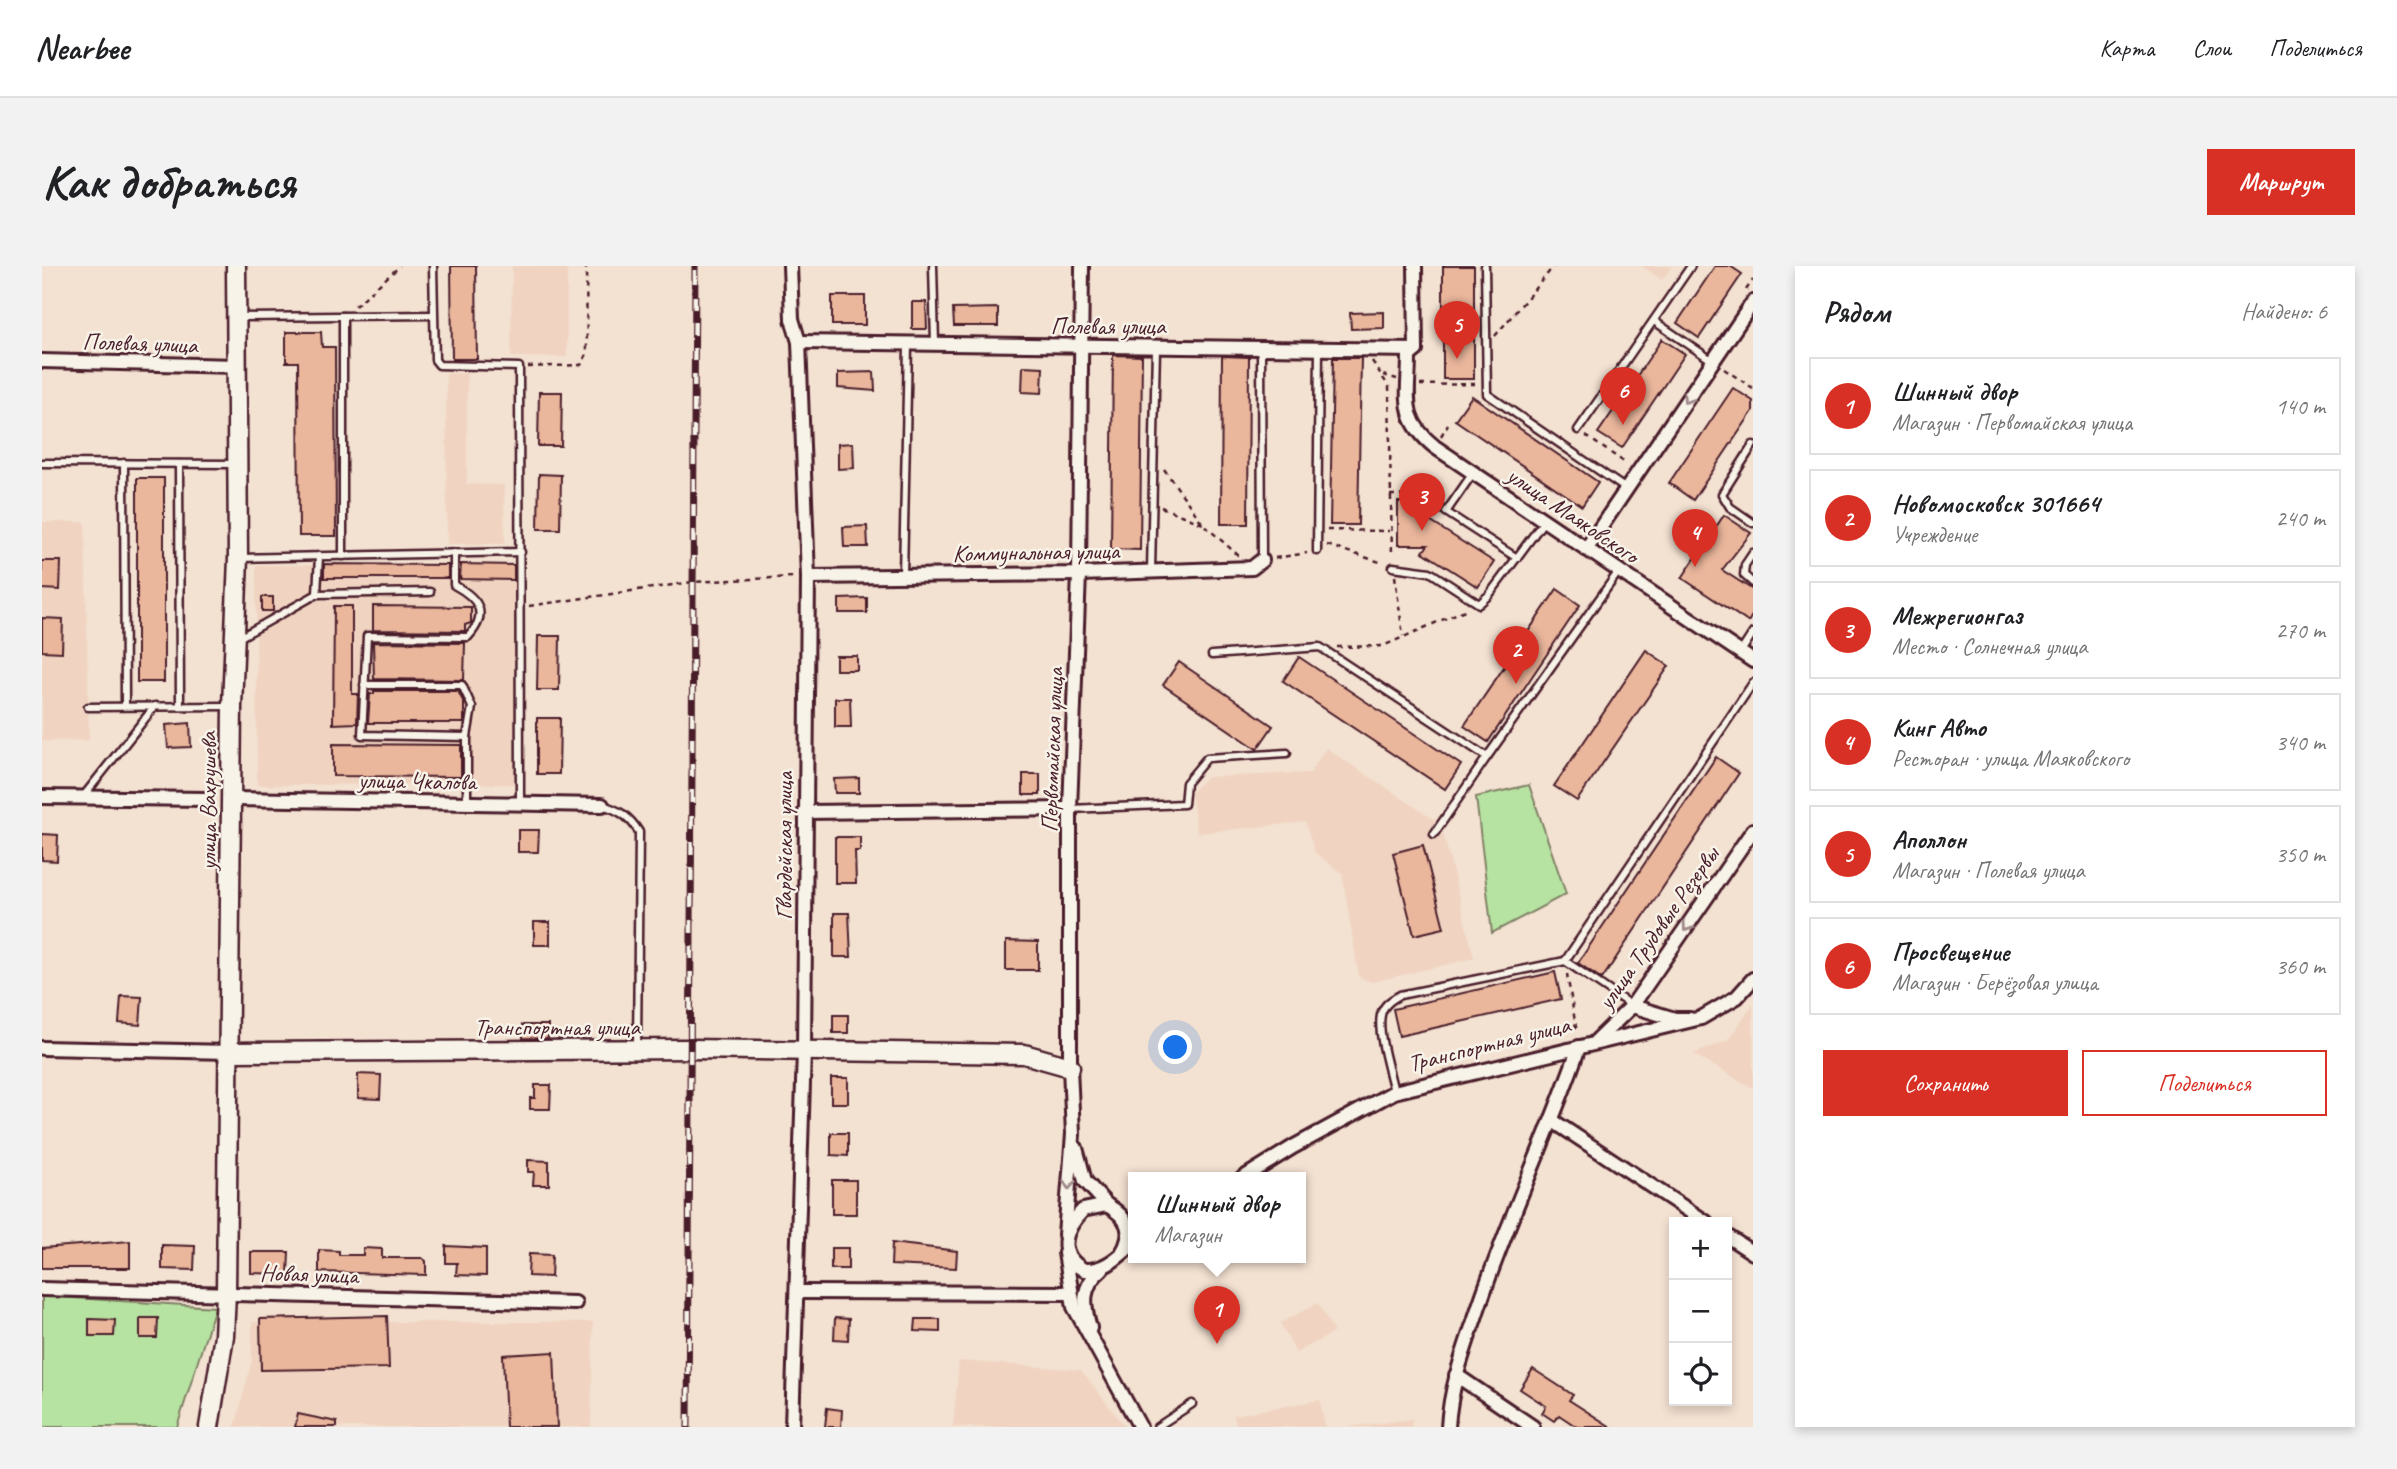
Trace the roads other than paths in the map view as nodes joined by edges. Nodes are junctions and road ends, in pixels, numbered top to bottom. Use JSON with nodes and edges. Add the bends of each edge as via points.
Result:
{"nodes":[{"id":1,"x":236,"y":266,"type":"edge"},
{"id":2,"x":433,"y":266,"type":"edge"},
{"id":3,"x":790,"y":266,"type":"edge"},
{"id":4,"x":933,"y":266,"type":"edge"},
{"id":5,"x":1083,"y":266,"type":"edge"},
{"id":6,"x":1415,"y":266,"type":"edge"},
{"id":7,"x":1485,"y":266,"type":"edge"},
{"id":8,"x":1692,"y":266,"type":"edge"},
{"id":9,"x":1753,"y":302,"type":"edge"},
{"id":10,"x":343,"y":316,"type":"junction"},
{"id":11,"x":433,"y":316,"type":"junction"},
{"id":12,"x":236,"y":317,"type":"junction"},
{"id":13,"x":1654,"y":321,"type":"junction"},
{"id":14,"x":799,"y":342,"type":"junction"},
{"id":15,"x":908,"y":346,"type":"junction"},
{"id":16,"x":935,"y":346,"type":"junction"},
{"id":17,"x":1082,"y":347,"type":"junction"},
{"id":18,"x":1156,"y":348,"type":"junction"},
{"id":19,"x":1261,"y":349,"type":"junction"},
{"id":20,"x":1319,"y":349,"type":"junction"},
{"id":21,"x":1416,"y":350,"type":"junction"},
{"id":22,"x":42,"y":361,"type":"edge"},
{"id":23,"x":1713,"y":361,"type":"junction"},
{"id":24,"x":236,"y":366,"type":"junction"},
{"id":25,"x":1578,"y":430,"type":"road end"},
{"id":26,"x":1753,"y":445,"type":"edge"},
{"id":27,"x":42,"y":463,"type":"edge"},
{"id":28,"x":124,"y":463,"type":"junction"},
{"id":29,"x":179,"y":464,"type":"junction"},
{"id":30,"x":237,"y":464,"type":"junction"},
{"id":31,"x":1474,"y":473,"type":"junction"},
{"id":32,"x":1626,"y":489,"type":"junction"},
{"id":33,"x":1544,"y":521,"type":"junction"},
{"id":34,"x":1753,"y":523,"type":"edge"},
{"id":35,"x":1586,"y":549,"type":"junction"},
{"id":36,"x":1317,"y":551,"type":"road end"},
{"id":37,"x":521,"y":552,"type":"junction"},
{"id":38,"x":454,"y":553,"type":"junction"},
{"id":39,"x":1753,"y":554,"type":"edge"},
{"id":40,"x":319,"y":556,"type":"junction"},
{"id":41,"x":343,"y":556,"type":"junction"},
{"id":42,"x":238,"y":558,"type":"junction"},
{"id":43,"x":1517,"y":558,"type":"junction"},
{"id":44,"x":1257,"y":564,"type":"joint"},
{"id":45,"x":1393,"y":566,"type":"road end"},
{"id":46,"x":1151,"y":571,"type":"junction"},
{"id":47,"x":1619,"y":571,"type":"junction"},
{"id":48,"x":1079,"y":574,"type":"junction"},
{"id":49,"x":903,"y":575,"type":"junction"},
{"id":50,"x":807,"y":577,"type":"junction"},
{"id":51,"x":1753,"y":583,"type":"edge"},
{"id":52,"x":430,"y":592,"type":"dead end"},
{"id":53,"x":317,"y":594,"type":"junction"},
{"id":54,"x":1753,"y":633,"type":"edge"},
{"id":55,"x":235,"y":640,"type":"junction"},
{"id":56,"x":1740,"y":653,"type":"junction"},
{"id":57,"x":1212,"y":655,"type":"dead end"},
{"id":58,"x":1753,"y":661,"type":"edge"},
{"id":59,"x":1753,"y":683,"type":"edge"},
{"id":60,"x":364,"y":685,"type":"junction"},
{"id":61,"x":232,"y":705,"type":"junction"},
{"id":62,"x":125,"y":706,"type":"junction"},
{"id":63,"x":155,"y":706,"type":"junction"},
{"id":64,"x":180,"y":706,"type":"junction"},
{"id":65,"x":88,"y":707,"type":"dead end"},
{"id":66,"x":467,"y":737,"type":"junction"},
{"id":67,"x":1287,"y":753,"type":"dead end"},
{"id":68,"x":1487,"y":757,"type":"junction"},
{"id":69,"x":42,"y":797,"type":"edge"},
{"id":70,"x":82,"y":798,"type":"junction"},
{"id":71,"x":206,"y":799,"type":"dead end"},
{"id":72,"x":233,"y":799,"type":"junction"},
{"id":73,"x":467,"y":803,"type":"junction"},
{"id":74,"x":520,"y":804,"type":"junction"},
{"id":75,"x":602,"y":805,"type":"joint"},
{"id":76,"x":1070,"y":809,"type":"junction"},
{"id":77,"x":805,"y":812,"type":"junction"},
{"id":78,"x":1753,"y":830,"type":"edge"},
{"id":79,"x":1434,"y":834,"type":"dead end"},
{"id":80,"x":1565,"y":961,"type":"junction"},
{"id":81,"x":1753,"y":979,"type":"edge"},
{"id":82,"x":1632,"y":1006,"type":"junction"},
{"id":83,"x":1701,"y":1018,"type":"junction"},
{"id":84,"x":1586,"y":1045,"type":"junction"},
{"id":85,"x":42,"y":1048,"type":"edge"},
{"id":86,"x":637,"y":1051,"type":"junction"},
{"id":87,"x":804,"y":1051,"type":"junction"},
{"id":88,"x":231,"y":1052,"type":"junction"},
{"id":89,"x":1070,"y":1066,"type":"junction"},
{"id":90,"x":1394,"y":1093,"type":"junction"},
{"id":91,"x":1553,"y":1121,"type":"junction"},
{"id":92,"x":1073,"y":1134,"type":"junction"},
{"id":93,"x":1253,"y":1172,"type":"edge"},
{"id":94,"x":1107,"y":1205,"type":"junction"},
{"id":95,"x":1127,"y":1214,"type":"edge"},
{"id":96,"x":1698,"y":1217,"type":"edge"},
{"id":97,"x":1128,"y":1232,"type":"edge"},
{"id":98,"x":1065,"y":1235,"type":"junction"},
{"id":99,"x":1732,"y":1239,"type":"edge"},
{"id":100,"x":1128,"y":1243,"type":"edge"},
{"id":101,"x":1128,"y":1249,"type":"edge"},
{"id":102,"x":1065,"y":1253,"type":"junction"},
{"id":103,"x":1122,"y":1254,"type":"junction"},
{"id":104,"x":1753,"y":1254,"type":"edge"},
{"id":105,"x":1107,"y":1265,"type":"junction"},
{"id":106,"x":42,"y":1289,"type":"edge"},
{"id":107,"x":798,"y":1292,"type":"junction"},
{"id":108,"x":226,"y":1293,"type":"junction"},
{"id":109,"x":1070,"y":1293,"type":"junction"},
{"id":110,"x":575,"y":1303,"type":"dead end"},
{"id":111,"x":1101,"y":1354,"type":"junction"},
{"id":112,"x":1456,"y":1375,"type":"junction"},
{"id":113,"x":1192,"y":1404,"type":"dead end"},
{"id":114,"x":209,"y":1427,"type":"edge"},
{"id":115,"x":792,"y":1427,"type":"edge"},
{"id":116,"x":1140,"y":1427,"type":"edge"},
{"id":117,"x":1157,"y":1427,"type":"edge"},
{"id":118,"x":1448,"y":1427,"type":"edge"},
{"id":119,"x":1533,"y":1427,"type":"edge"}],
"edges":[{"from":1,"to":12,"type":"main road","name":"улица Вахрушева"},
{"from":2,"to":11,"type":"lane"},
{"from":3,"to":14,"type":"street","name":"Гвардейская улица","via":[[792,319]]},
{"from":4,"to":16,"type":"lane"},
{"from":5,"to":17,"type":"street","name":"Первомайская улица"},
{"from":6,"to":21,"type":"street","name":"улица Маяковского"},
{"from":7,"to":32,"type":"lane","via":[[1487,394]]},
{"from":8,"to":13,"type":"lane"},
{"from":9,"to":23,"type":"street"},
{"from":10,"to":11,"type":"lane"},
{"from":10,"to":12,"type":"lane"},
{"from":10,"to":41,"type":"lane"},
{"from":11,"to":37,"type":"lane","via":[[439,365],[519,368]]},
{"from":12,"to":24,"type":"main road","name":"улица Вахрушева"},
{"from":13,"to":23,"type":"lane"},
{"from":13,"to":25,"type":"lane"},
{"from":14,"to":15,"type":"street","name":"Полевая улица"},
{"from":14,"to":50,"type":"street","name":"Гвардейская улица"},
{"from":15,"to":16,"type":"street","name":"Полевая улица"},
{"from":15,"to":49,"type":"lane"},
{"from":16,"to":17,"type":"street","name":"Полевая улица"},
{"from":17,"to":18,"type":"street","name":"Полевая улица"},
{"from":17,"to":48,"type":"street","name":"Первомайская улица"},
{"from":18,"to":19,"type":"street","name":"Полевая улица"},
{"from":18,"to":46,"type":"lane"},
{"from":19,"to":20,"type":"street","name":"Полевая улица"},
{"from":19,"to":44,"type":"lane"},
{"from":20,"to":21,"type":"street","name":"Полевая улица"},
{"from":20,"to":36,"type":"lane"},
{"from":21,"to":31,"type":"street","name":"улица Маяковского","via":[[1409,356],[1409,417],[1435,447]]},
{"from":22,"to":24,"type":"street","name":"Полевая улица"},
{"from":23,"to":32,"type":"street","one_way":true},
{"from":24,"to":30,"type":"main road","name":"улица Вахрушева"},
{"from":26,"to":34,"type":"lane","via":[[1722,494],[1730,507]]},
{"from":27,"to":28,"type":"lane"},
{"from":28,"to":29,"type":"lane"},
{"from":28,"to":62,"type":"lane"},
{"from":29,"to":30,"type":"lane"},
{"from":29,"to":64,"type":"lane"},
{"from":30,"to":42,"type":"main road","name":"улица Вахрушева"},
{"from":31,"to":33,"type":"street","name":"улица Маяковского"},
{"from":31,"to":43,"type":"lane","via":[[1446,512]]},
{"from":32,"to":35,"type":"street"},
{"from":33,"to":35,"type":"street","name":"улица Маяковского"},
{"from":33,"to":43,"type":"lane"},
{"from":35,"to":47,"type":"street","name":"улица Маяковского"},
{"from":37,"to":38,"type":"lane"},
{"from":37,"to":74,"type":"lane"},
{"from":38,"to":41,"type":"lane"},
{"from":38,"to":60,"type":"lane","via":[[454,585],[472,595],[480,609],[478,626],[468,637],[367,636]]},
{"from":39,"to":51,"type":"lane","via":[[1743,570]]},
{"from":40,"to":41,"type":"lane"},
{"from":40,"to":42,"type":"lane"},
{"from":40,"to":53,"type":"lane"},
{"from":42,"to":55,"type":"main road","name":"улица Вахрушева"},
{"from":43,"to":45,"type":"lane","via":[[1479,604],[1430,572]]},
{"from":44,"to":46,"type":"street","name":"Коммунальная улица"},
{"from":46,"to":48,"type":"street","name":"Коммунальная улица"},
{"from":47,"to":56,"type":"street","name":"улица Маяковского"},
{"from":47,"to":68,"type":"lane"},
{"from":48,"to":49,"type":"street","name":"Коммунальная улица"},
{"from":48,"to":76,"type":"street","name":"Первомайская улица"},
{"from":49,"to":50,"type":"street","name":"Коммунальная улица"},
{"from":50,"to":77,"type":"street","name":"Гвардейская улица"},
{"from":52,"to":53,"type":"lane"},
{"from":53,"to":55,"type":"lane"},
{"from":54,"to":56,"type":"lane"},
{"from":55,"to":61,"type":"main road","name":"улица Вахрушева"},
{"from":56,"to":58,"type":"street","name":"улица Маяковского"},
{"from":57,"to":68,"type":"lane","via":[[1320,647]]},
{"from":59,"to":80,"type":"lane"},
{"from":60,"to":66,"type":"lane","via":[[462,685],[472,707]]},
{"from":60,"to":66,"type":"lane","via":[[362,735]]},
{"from":61,"to":64,"type":"lane"},
{"from":61,"to":72,"type":"main road","name":"улица Вахрушева"},
{"from":62,"to":63,"type":"lane"},
{"from":62,"to":65,"type":"lane"},
{"from":63,"to":64,"type":"lane"},
{"from":63,"to":70,"type":"lane"},
{"from":66,"to":73,"type":"lane"},
{"from":67,"to":76,"type":"lane","via":[[1207,758],[1186,783],[1184,804]]},
{"from":68,"to":79,"type":"lane"},
{"from":69,"to":70,"type":"street"},
{"from":70,"to":71,"type":"street"},
{"from":72,"to":73,"type":"street","name":"улица Чкалова"},
{"from":72,"to":88,"type":"main road","name":"улица Вахрушева"},
{"from":73,"to":74,"type":"street","name":"улица Чкалова"},
{"from":74,"to":75,"type":"street","name":"улица Чкалова"},
{"from":75,"to":86,"type":"lane","via":[[618,810],[639,832]]},
{"from":76,"to":77,"type":"street"},
{"from":76,"to":89,"type":"street","name":"Первомайская улица"},
{"from":77,"to":87,"type":"street","name":"Гвардейская улица"},
{"from":78,"to":82,"type":"street","name":"улица Трудовые Резервы","one_way":true},
{"from":80,"to":82,"type":"lane"},
{"from":80,"to":90,"type":"lane","via":[[1400,995],[1388,1002],[1381,1013],[1381,1028]]},
{"from":81,"to":83,"type":"street","name":"Транспортная улица","via":[[1737,997]]},
{"from":82,"to":83,"type":"street","via":[[1675,1019]]},
{"from":82,"to":84,"type":"street","name":"улица Трудовые Резервы"},
{"from":83,"to":84,"type":"street","name":"Транспортная улица"},
{"from":84,"to":90,"type":"street","name":"Транспортная улица"},
{"from":84,"to":91,"type":"street"},
{"from":85,"to":88,"type":"street","name":"Транспортная улица"},
{"from":86,"to":87,"type":"main road","name":"Транспортная улица"},
{"from":86,"to":88,"type":"main road","name":"Транспортная улица"},
{"from":87,"to":89,"type":"main road","name":"Транспортная улица","via":[[1024,1054]]},
{"from":87,"to":107,"type":"street","name":"Гвардейская улица"},
{"from":88,"to":108,"type":"main road","name":"улица Вахрушева"},
{"from":89,"to":92,"type":"street","name":"Первомайская улица"},
{"from":90,"to":93,"type":"street","name":"Транспортная улица"},
{"from":91,"to":96,"type":"street"},
{"from":91,"to":112,"type":"street","via":[[1500,1240]]},
{"from":92,"to":94,"type":"street","via":[[1085,1181]]},
{"from":92,"to":98,"type":"street","name":"Первомайская улица","one_way":true},
{"from":94,"to":95,"type":"street"},
{"from":94,"to":98,"type":"street","via":[[1083,1210]]},
{"from":95,"to":97,"type":"street"},
{"from":98,"to":102,"type":"street"},
{"from":99,"to":104,"type":"street"},
{"from":100,"to":103,"type":"street"},
{"from":101,"to":103,"type":"street"},
{"from":102,"to":105,"type":"street","via":[[1072,1264],[1084,1270]]},
{"from":102,"to":109,"type":"street"},
{"from":103,"to":105,"type":"street"},
{"from":105,"to":111,"type":"street","via":[[1093,1277],[1084,1299]]},
{"from":106,"to":108,"type":"street","name":"Новая улица"},
{"from":107,"to":109,"type":"street"},
{"from":107,"to":115,"type":"street","name":"Гвардейская улица"},
{"from":108,"to":110,"type":"street","name":"Новая улица"},
{"from":108,"to":114,"type":"main road","name":"улица Вахрушева"},
{"from":109,"to":111,"type":"street"},
{"from":111,"to":116,"type":"street"},
{"from":112,"to":118,"type":"street"},
{"from":112,"to":119,"type":"street"},
{"from":113,"to":117,"type":"lane"}]}
